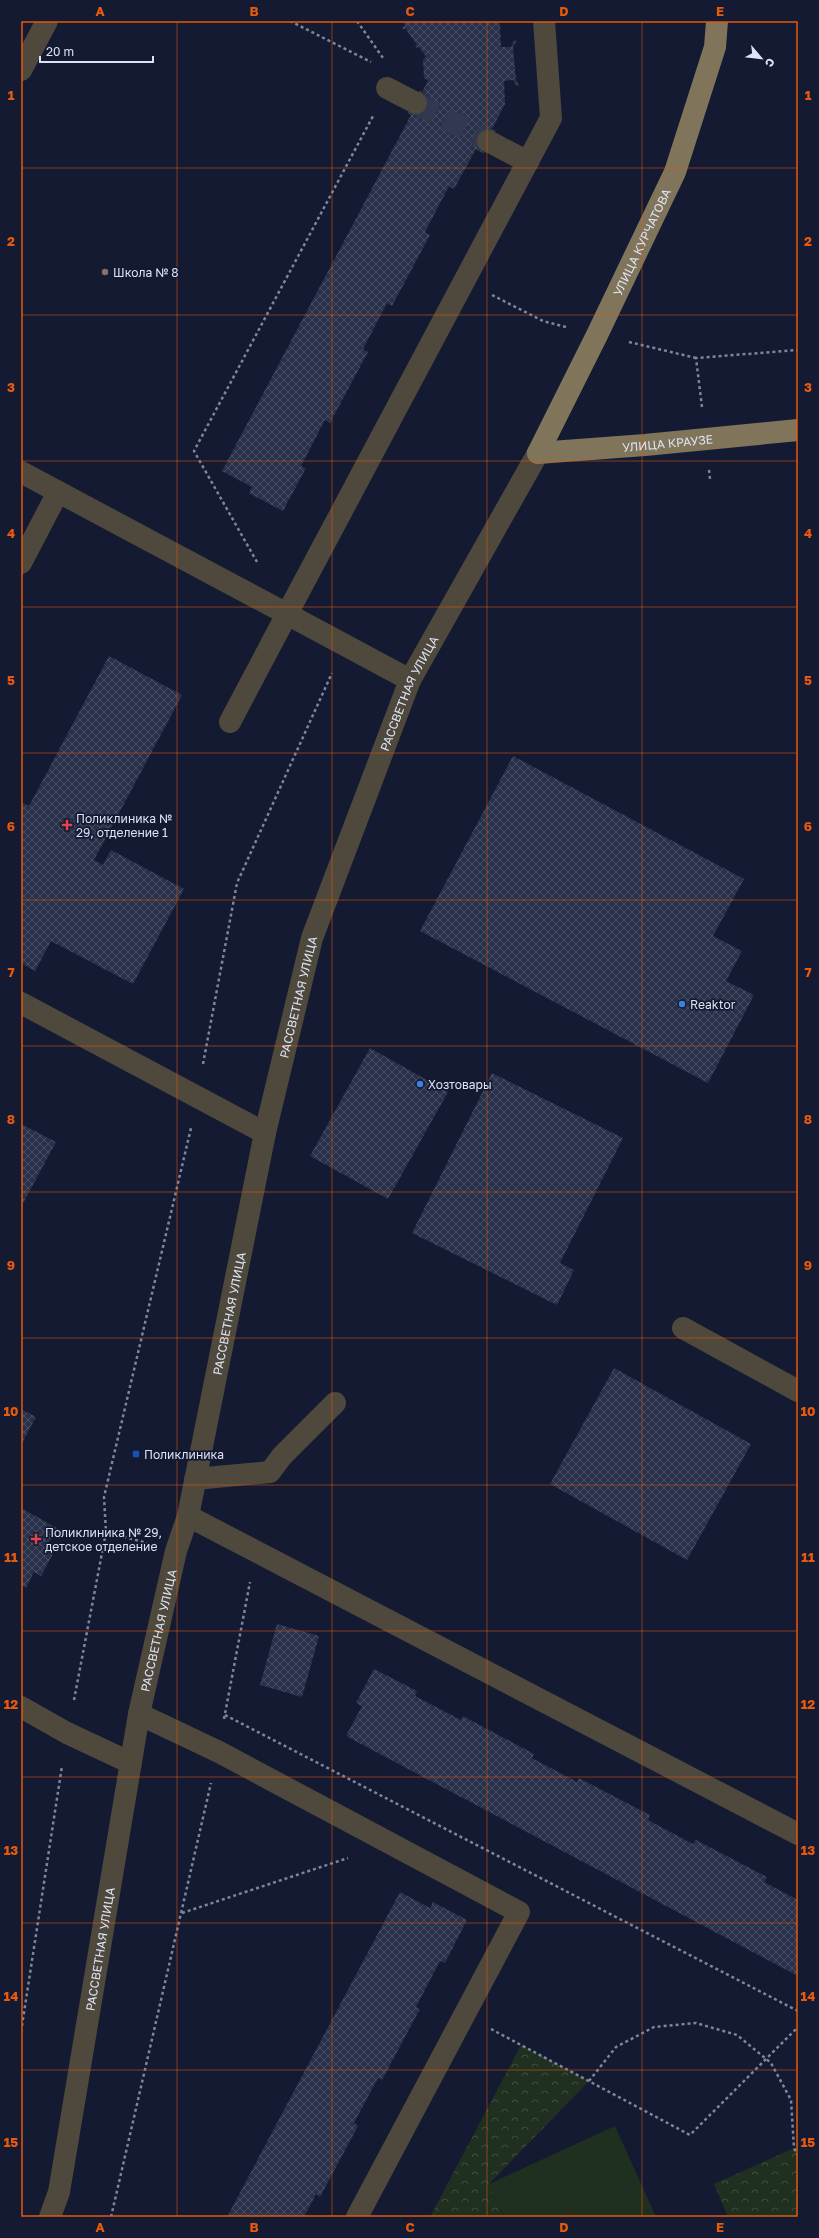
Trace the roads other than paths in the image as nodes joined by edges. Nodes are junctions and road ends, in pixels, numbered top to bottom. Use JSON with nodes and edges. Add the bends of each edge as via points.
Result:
{"nodes":[{"id":1,"x":47,"y":21,"type":"edge"},
{"id":2,"x":544,"y":21,"type":"edge"},
{"id":3,"x":717,"y":21,"type":"edge"},
{"id":4,"x":21,"y":70,"type":"edge"},
{"id":5,"x":391,"y":81,"type":"road end"},
{"id":6,"x":416,"y":103,"type":"tunnel mouth"},
{"id":7,"x":488,"y":141,"type":"tunnel mouth"},
{"id":8,"x":528,"y":162,"type":"junction"},
{"id":9,"x":798,"y":431,"type":"edge"},
{"id":10,"x":538,"y":453,"type":"junction"},
{"id":11,"x":21,"y":472,"type":"edge"},
{"id":12,"x":58,"y":492,"type":"junction"},
{"id":13,"x":21,"y":563,"type":"edge"},
{"id":14,"x":287,"y":614,"type":"junction"},
{"id":15,"x":410,"y":680,"type":"junction"},
{"id":16,"x":230,"y":722,"type":"dead end"},
{"id":17,"x":21,"y":1003,"type":"edge"},
{"id":18,"x":265,"y":1133,"type":"junction"},
{"id":19,"x":682,"y":1328,"type":"dead end"},
{"id":20,"x":798,"y":1391,"type":"edge"},
{"id":21,"x":334,"y":1403,"type":"dead end"},
{"id":22,"x":195,"y":1479,"type":"junction"},
{"id":23,"x":188,"y":1516,"type":"junction"},
{"id":24,"x":21,"y":1707,"type":"edge"},
{"id":25,"x":139,"y":1714,"type":"junction"},
{"id":26,"x":131,"y":1763,"type":"junction"},
{"id":27,"x":798,"y":1834,"type":"edge"},
{"id":28,"x":50,"y":2217,"type":"edge"},
{"id":29,"x":357,"y":2217,"type":"edge"}],
"edges":[{"from":1,"to":4,"type":"street"},
{"from":2,"to":8,"type":"street","via":[[551,118]]},
{"from":3,"to":10,"type":"main road","name":"УЛИЦА КУРЧАТОВА","via":[[715,47],[675,172]]},
{"from":5,"to":6,"type":"street"},
{"from":7,"to":8,"type":"street"},
{"from":8,"to":14,"type":"street"},
{"from":9,"to":10,"type":"main road","name":"УЛИЦА КРАУЗЕ"},
{"from":10,"to":15,"type":"street","name":"РАССВЕТНАЯ УЛИЦА"},
{"from":11,"to":12,"type":"street"},
{"from":12,"to":13,"type":"street"},
{"from":12,"to":14,"type":"street"},
{"from":14,"to":15,"type":"street"},
{"from":14,"to":16,"type":"street"},
{"from":15,"to":18,"type":"street","name":"РАССВЕТНАЯ УЛИЦА","via":[[312,938]]},
{"from":17,"to":18,"type":"street"},
{"from":18,"to":22,"type":"street","name":"РАССВЕТНАЯ УЛИЦА"},
{"from":19,"to":20,"type":"street"},
{"from":21,"to":22,"type":"street","via":[[282,1456],[270,1472]]},
{"from":22,"to":23,"type":"street","name":"РАССВЕТНАЯ УЛИЦА"},
{"from":23,"to":25,"type":"street","name":"РАССВЕТНАЯ УЛИЦА","via":[[176,1551]]},
{"from":23,"to":27,"type":"street"},
{"from":24,"to":26,"type":"street","via":[[67,1733]]},
{"from":25,"to":26,"type":"street","name":"РАССВЕТНАЯ УЛИЦА"},
{"from":25,"to":29,"type":"street","via":[[219,1752],[519,1912]]},
{"from":26,"to":28,"type":"street","name":"РАССВЕТНАЯ УЛИЦА","via":[[59,2192]]}]}
